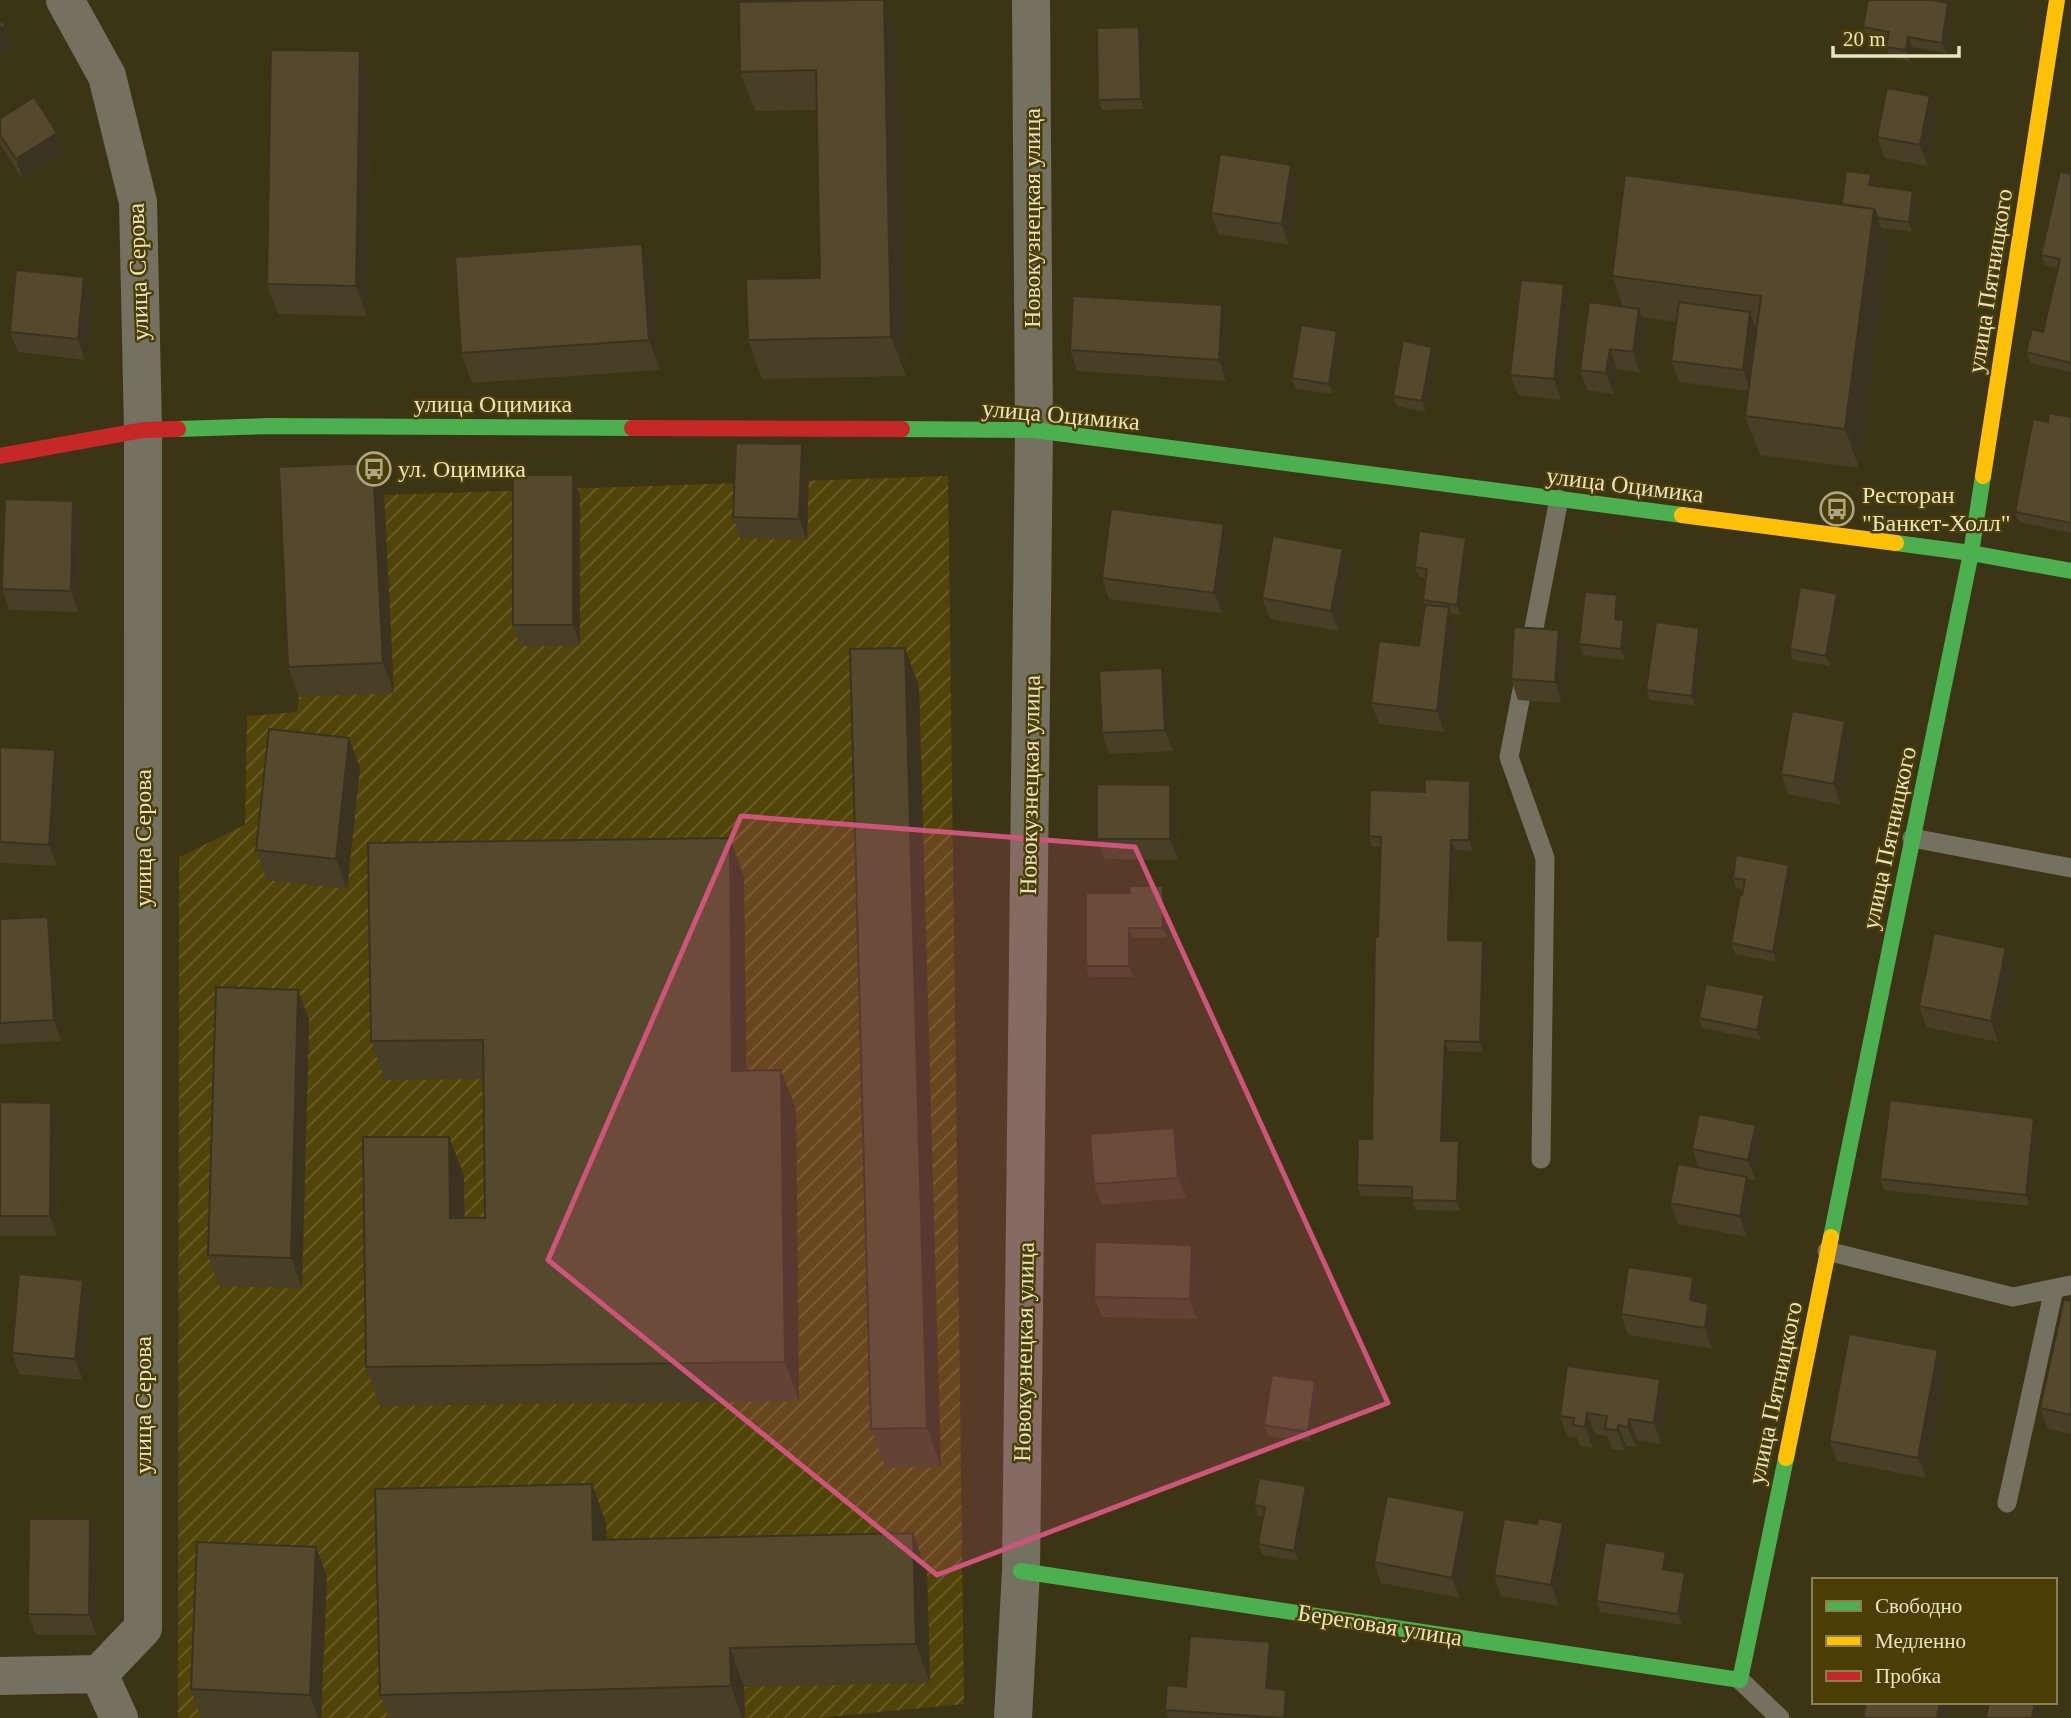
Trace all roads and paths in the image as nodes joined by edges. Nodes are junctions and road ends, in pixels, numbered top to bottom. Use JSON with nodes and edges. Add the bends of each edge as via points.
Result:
{"nodes":[{"id":1,"x":65,"y":0,"type":"edge"},
{"id":2,"x":1031,"y":0,"type":"edge"},
{"id":3,"x":2057,"y":0,"type":"edge"},
{"id":4,"x":143,"y":430,"type":"junction"},
{"id":5,"x":1034,"y":430,"type":"junction"},
{"id":6,"x":0,"y":456,"type":"edge"},
{"id":7,"x":1559,"y":499,"type":"junction"},
{"id":8,"x":1971,"y":553,"type":"junction"},
{"id":9,"x":2071,"y":571,"type":"edge"},
{"id":10,"x":1912,"y":838,"type":"junction"},
{"id":11,"x":2071,"y":868,"type":"edge"},
{"id":12,"x":1541,"y":1159,"type":"dead end"},
{"id":13,"x":1827,"y":1251,"type":"junction"},
{"id":14,"x":2062,"y":1287,"type":"edge"},
{"id":15,"x":2007,"y":1503,"type":"dead end"},
{"id":16,"x":1021,"y":1571,"type":"junction"},
{"id":17,"x":99,"y":1674,"type":"junction"},
{"id":18,"x":0,"y":1676,"type":"edge"},
{"id":19,"x":1740,"y":1680,"type":"junction"},
{"id":20,"x":119,"y":1718,"type":"edge"},
{"id":21,"x":1013,"y":1718,"type":"edge"},
{"id":22,"x":1780,"y":1718,"type":"edge"}],
"edges":[{"from":1,"to":4,"type":"street","name":"улица Серова","via":[[107,76],[138,202]]},
{"from":2,"to":5,"type":"street","name":"Новокузнецкая улица"},
{"from":3,"to":8,"type":"street","name":"улица Пятницкого"},
{"from":4,"to":5,"type":"street","name":"улица Оцимика","via":[[269,426]]},
{"from":4,"to":6,"type":"street","name":"улица Оцимика"},
{"from":4,"to":17,"type":"street","name":"улица Серова","via":[[143,1628]]},
{"from":5,"to":7,"type":"street","name":"улица Оцимика"},
{"from":5,"to":16,"type":"street","name":"Новокузнецкая улица"},
{"from":7,"to":8,"type":"street","name":"улица Оцимика"},
{"from":7,"to":12,"type":"lane","via":[[1509,757],[1545,858]]},
{"from":8,"to":9,"type":"street","name":"улица Оцимика"},
{"from":8,"to":10,"type":"street","name":"улица Пятницкого"},
{"from":10,"to":11,"type":"lane"},
{"from":10,"to":13,"type":"street","name":"улица Пятницкого"},
{"from":13,"to":14,"type":"lane","via":[[2013,1297]]},
{"from":13,"to":19,"type":"street","name":"улица Пятницкого"},
{"from":14,"to":15,"type":"lane"},
{"from":16,"to":19,"type":"street","name":"Береговая улица"},
{"from":16,"to":21,"type":"street","name":"Новокузнецкая улица"},
{"from":17,"to":18,"type":"street"},
{"from":17,"to":20,"type":"street"},
{"from":19,"to":22,"type":"lane"}]}
